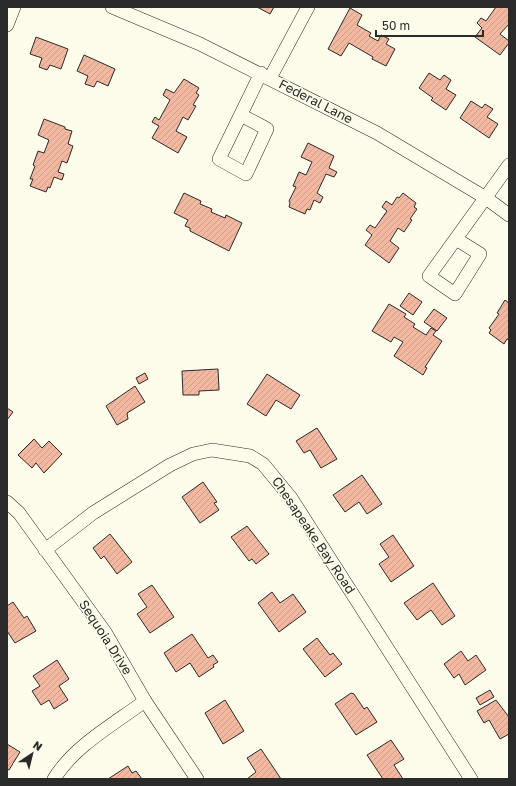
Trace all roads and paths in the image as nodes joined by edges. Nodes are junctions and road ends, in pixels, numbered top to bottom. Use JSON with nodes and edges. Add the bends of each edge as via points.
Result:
{"nodes":[{"id":1,"x":14,"y":7,"type":"edge"},
{"id":2,"x":112,"y":7,"type":"edge"},
{"id":3,"x":308,"y":7,"type":"edge"},
{"id":4,"x":7,"y":25,"type":"edge"},
{"id":5,"x":265,"y":75,"type":"junction"},
{"id":6,"x":241,"y":115,"type":"dead end"},
{"id":7,"x":509,"y":165,"type":"edge"},
{"id":8,"x":486,"y":198,"type":"junction"},
{"id":9,"x":509,"y":215,"type":"edge"},
{"id":10,"x":456,"y":239,"type":"dead end"},
{"id":11,"x":7,"y":502,"type":"edge"},
{"id":12,"x":45,"y":550,"type":"junction"},
{"id":13,"x":145,"y":701,"type":"junction"},
{"id":14,"x":54,"y":779,"type":"edge"},
{"id":15,"x":197,"y":779,"type":"edge"},
{"id":16,"x":471,"y":779,"type":"edge"}],
"edges":[{"from":1,"to":4,"type":"street"},
{"from":2,"to":5,"type":"street","name":"Federal Lane"},
{"from":3,"to":5,"type":"street"},
{"from":5,"to":6,"type":"street"},
{"from":5,"to":8,"type":"street","name":"Federal Lane","via":[[378,133]]},
{"from":7,"to":8,"type":"street"},
{"from":8,"to":9,"type":"street","name":"Federal Lane"},
{"from":8,"to":10,"type":"street"},
{"from":11,"to":12,"type":"street","name":"Sequoia Drive","via":[[19,513]]},
{"from":12,"to":13,"type":"street","name":"Sequoia Drive","via":[[105,632]]},
{"from":12,"to":16,"type":"street","name":"Chesapeake Bay Road","via":[[93,513],[193,454],[212,450],[250,456],[263,464],[291,498]]},
{"from":13,"to":14,"type":"street","via":[[68,759]]},
{"from":13,"to":15,"type":"street","name":"Sequoia Drive"}]}
